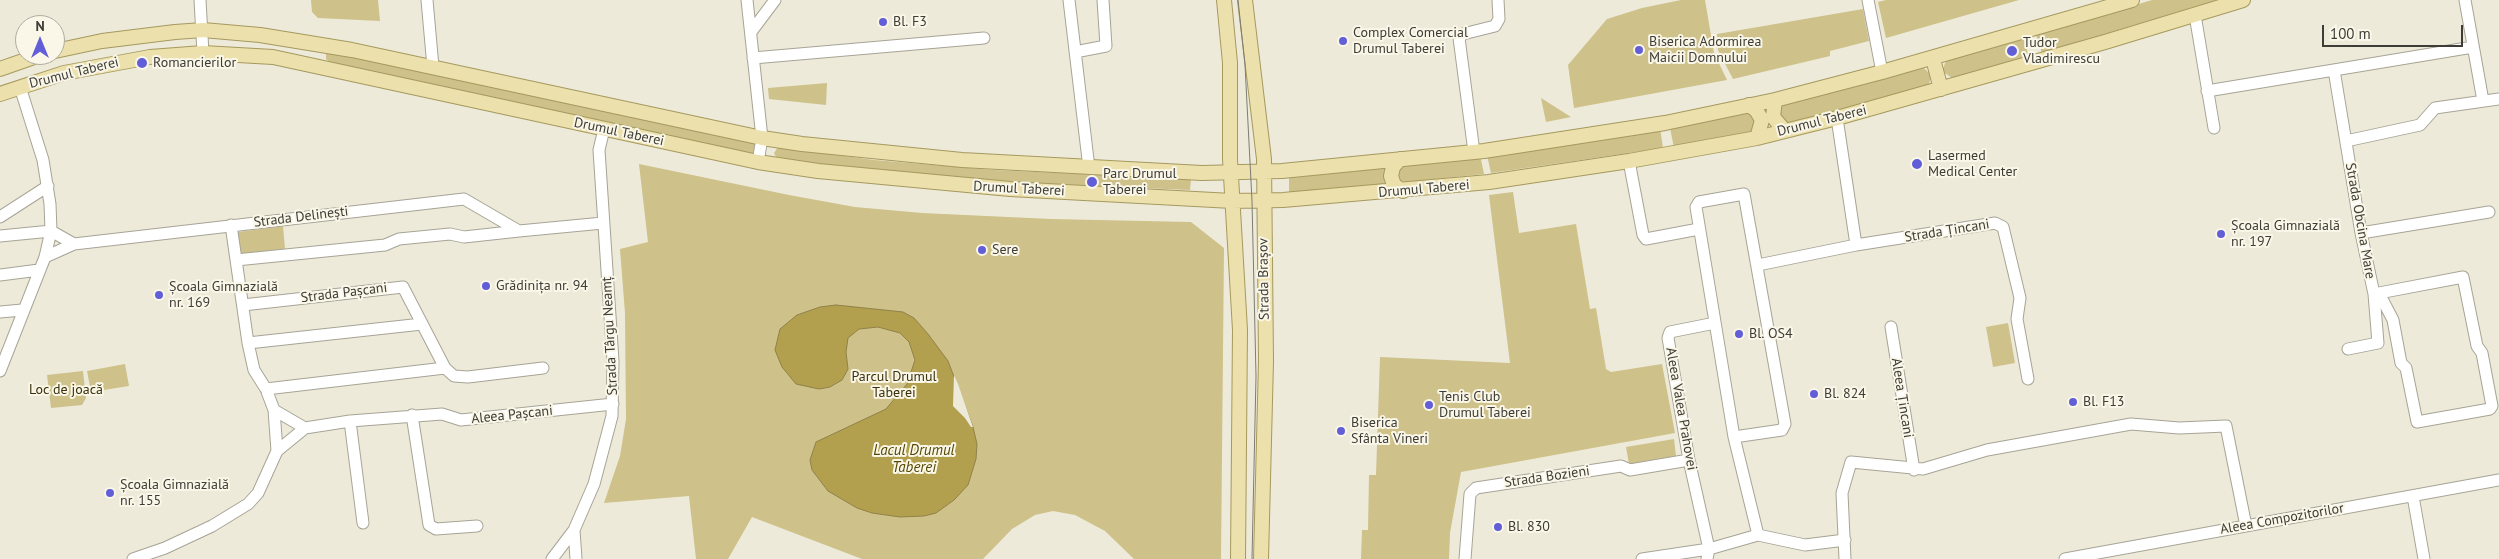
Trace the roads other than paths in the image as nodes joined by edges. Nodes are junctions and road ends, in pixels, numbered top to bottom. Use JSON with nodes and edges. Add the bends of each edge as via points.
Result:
{"nodes":[{"id":1,"x":200,"y":0,"type":"edge"},
{"id":2,"x":427,"y":0,"type":"edge"},
{"id":3,"x":747,"y":0,"type":"edge"},
{"id":4,"x":775,"y":0,"type":"edge"},
{"id":5,"x":1069,"y":0,"type":"edge"},
{"id":6,"x":1103,"y":0,"type":"edge"},
{"id":7,"x":1224,"y":0,"type":"edge"},
{"id":8,"x":1245,"y":0,"type":"edge"},
{"id":9,"x":1498,"y":0,"type":"edge"},
{"id":10,"x":1868,"y":0,"type":"edge"},
{"id":11,"x":2132,"y":0,"type":"edge"},
{"id":12,"x":2243,"y":0,"type":"edge"},
{"id":13,"x":2465,"y":0,"type":"edge"},
{"id":14,"x":2195,"y":15,"type":"junction"},
{"id":15,"x":203,"y":30,"type":"junction"},
{"id":16,"x":751,"y":32,"type":"junction"},
{"id":17,"x":984,"y":38,"type":"dead end"},
{"id":18,"x":326,"y":45,"type":"junction"},
{"id":19,"x":2473,"y":47,"type":"junction"},
{"id":20,"x":65,"y":49,"type":"edge"},
{"id":21,"x":1075,"y":52,"type":"junction"},
{"id":22,"x":203,"y":53,"type":"junction"},
{"id":23,"x":753,"y":58,"type":"junction"},
{"id":24,"x":1933,"y":59,"type":"junction"},
{"id":25,"x":15,"y":64,"type":"edge"},
{"id":26,"x":323,"y":66,"type":"junction"},
{"id":27,"x":433,"y":68,"type":"junction"},
{"id":28,"x":0,"y":69,"type":"edge"},
{"id":29,"x":2334,"y":70,"type":"junction"},
{"id":30,"x":1882,"y":72,"type":"junction"},
{"id":31,"x":20,"y":86,"type":"junction"},
{"id":32,"x":1941,"y":89,"type":"junction"},
{"id":33,"x":2207,"y":91,"type":"junction"},
{"id":34,"x":0,"y":94,"type":"edge"},
{"id":35,"x":2499,"y":99,"type":"edge"},
{"id":36,"x":1776,"y":100,"type":"junction"},
{"id":37,"x":2483,"y":101,"type":"junction"},
{"id":38,"x":1749,"y":105,"type":"junction"},
{"id":39,"x":1838,"y":118,"type":"junction"},
{"id":40,"x":2214,"y":128,"type":"dead end"},
{"id":41,"x":604,"y":129,"type":"junction"},
{"id":42,"x":1785,"y":131,"type":"junction"},
{"id":43,"x":762,"y":138,"type":"junction"},
{"id":44,"x":1757,"y":138,"type":"junction"},
{"id":45,"x":2346,"y":141,"type":"junction"},
{"id":46,"x":1474,"y":152,"type":"junction"},
{"id":47,"x":1400,"y":159,"type":"junction"},
{"id":48,"x":1629,"y":161,"type":"junction"},
{"id":49,"x":758,"y":162,"type":"junction"},
{"id":50,"x":1089,"y":168,"type":"junction"},
{"id":51,"x":1264,"y":171,"type":"junction"},
{"id":52,"x":1231,"y":172,"type":"junction"},
{"id":53,"x":48,"y":186,"type":"junction"},
{"id":54,"x":1403,"y":191,"type":"junction"},
{"id":55,"x":1232,"y":200,"type":"junction"},
{"id":56,"x":1264,"y":200,"type":"junction"},
{"id":57,"x":2489,"y":212,"type":"dead end"},
{"id":58,"x":0,"y":217,"type":"edge"},
{"id":59,"x":603,"y":223,"type":"junction"},
{"id":60,"x":231,"y":225,"type":"junction"},
{"id":61,"x":1699,"y":229,"type":"junction"},
{"id":62,"x":52,"y":231,"type":"junction"},
{"id":63,"x":519,"y":231,"type":"junction"},
{"id":64,"x":2361,"y":233,"type":"junction"},
{"id":65,"x":0,"y":236,"type":"edge"},
{"id":66,"x":74,"y":244,"type":"junction"},
{"id":67,"x":1856,"y":245,"type":"junction"},
{"id":68,"x":44,"y":257,"type":"junction"},
{"id":69,"x":236,"y":260,"type":"junction"},
{"id":70,"x":1758,"y":265,"type":"junction"},
{"id":71,"x":39,"y":270,"type":"junction"},
{"id":72,"x":0,"y":275,"type":"edge"},
{"id":73,"x":2376,"y":293,"type":"junction"},
{"id":74,"x":243,"y":305,"type":"junction"},
{"id":75,"x":22,"y":310,"type":"junction"},
{"id":76,"x":0,"y":312,"type":"edge"},
{"id":77,"x":1715,"y":323,"type":"junction"},
{"id":78,"x":422,"y":324,"type":"junction"},
{"id":79,"x":1891,"y":327,"type":"dead end"},
{"id":80,"x":14,"y":333,"type":"junction"},
{"id":81,"x":0,"y":334,"type":"edge"},
{"id":82,"x":248,"y":343,"type":"junction"},
{"id":83,"x":2348,"y":349,"type":"dead end"},
{"id":84,"x":445,"y":368,"type":"junction"},
{"id":85,"x":543,"y":368,"type":"dead end"},
{"id":86,"x":0,"y":370,"type":"edge"},
{"id":87,"x":2028,"y":379,"type":"dead end"},
{"id":88,"x":266,"y":389,"type":"junction"},
{"id":89,"x":613,"y":404,"type":"junction"},
{"id":90,"x":274,"y":410,"type":"junction"},
{"id":91,"x":412,"y":415,"type":"junction"},
{"id":92,"x":350,"y":421,"type":"junction"},
{"id":93,"x":305,"y":428,"type":"junction"},
{"id":94,"x":1734,"y":437,"type":"junction"},
{"id":95,"x":277,"y":451,"type":"junction"},
{"id":96,"x":1689,"y":460,"type":"junction"},
{"id":97,"x":1914,"y":470,"type":"junction"},
{"id":98,"x":2499,"y":480,"type":"edge"},
{"id":99,"x":2412,"y":496,"type":"junction"},
{"id":100,"x":363,"y":523,"type":"dead end"},
{"id":101,"x":477,"y":526,"type":"dead end"},
{"id":102,"x":2246,"y":526,"type":"junction"},
{"id":103,"x":574,"y":530,"type":"junction"},
{"id":104,"x":1758,"y":536,"type":"junction"},
{"id":105,"x":1845,"y":540,"type":"junction"},
{"id":106,"x":1708,"y":554,"type":"edge"},
{"id":107,"x":133,"y":559,"type":"edge"},
{"id":108,"x":552,"y":559,"type":"edge"},
{"id":109,"x":576,"y":559,"type":"edge"},
{"id":110,"x":1238,"y":559,"type":"edge"},
{"id":111,"x":1261,"y":559,"type":"edge"},
{"id":112,"x":1465,"y":559,"type":"edge"},
{"id":113,"x":1642,"y":559,"type":"edge"},
{"id":114,"x":1845,"y":559,"type":"edge"},
{"id":115,"x":2065,"y":559,"type":"edge"},
{"id":116,"x":2424,"y":559,"type":"edge"}],
"edges":[{"from":1,"to":15,"type":"street"},
{"from":2,"to":27,"type":"street"},
{"from":3,"to":16,"type":"street"},
{"from":4,"to":16,"type":"street"},
{"from":5,"to":21,"type":"street"},
{"from":6,"to":21,"type":"street","via":[[1106,46]]},
{"from":7,"to":52,"type":"main road","name":"Strada Brașov","via":[[1230,63]]},
{"from":8,"to":51,"type":"main road","name":"Strada Brașov","via":[[1258,94]]},
{"from":9,"to":46,"type":"street","via":[[1499,19],[1495,26],[1463,34],[1459,38]]},
{"from":10,"to":30,"type":"street"},
{"from":11,"to":24,"type":"main road","name":"Drumul Taberei"},
{"from":12,"to":14,"type":"main road","name":"Drumul Taberei"},
{"from":13,"to":19,"type":"street"},
{"from":14,"to":32,"type":"main road","name":"Drumul Taberei"},
{"from":14,"to":33,"type":"street"},
{"from":15,"to":18,"type":"main road","name":"Drumul Taberei"},
{"from":15,"to":20,"type":"main road","name":"Drumul Taberei","via":[[145,34]]},
{"from":15,"to":22,"type":"street"},
{"from":16,"to":23,"type":"street"},
{"from":17,"to":23,"type":"street"},
{"from":18,"to":26,"type":"main road","via":[[319,58]]},
{"from":18,"to":27,"type":"main road","name":"Drumul Taberei"},
{"from":19,"to":29,"type":"street"},
{"from":19,"to":37,"type":"street"},
{"from":21,"to":50,"type":"street"},
{"from":22,"to":26,"type":"main road","name":"Drumul Taberei","via":[[273,56]]},
{"from":22,"to":31,"type":"main road","name":"Drumul Taberei","via":[[123,61]]},
{"from":23,"to":43,"type":"street"},
{"from":24,"to":30,"type":"main road","name":"Drumul Taberei"},
{"from":24,"to":32,"type":"main road"},
{"from":25,"to":28,"type":"main road","name":"Drumul Taberei"},
{"from":26,"to":41,"type":"main road","name":"Drumul Taberei"},
{"from":27,"to":43,"type":"main road","name":"Drumul Taberei"},
{"from":29,"to":33,"type":"street"},
{"from":29,"to":45,"type":"street","name":"Strada Obcina Mare"},
{"from":30,"to":36,"type":"main road","name":"Drumul Taberei"},
{"from":31,"to":34,"type":"main road","name":"Drumul Taberei"},
{"from":31,"to":53,"type":"street","via":[[40,144]]},
{"from":32,"to":39,"type":"main road","name":"Drumul Taberei"},
{"from":33,"to":40,"type":"street"},
{"from":35,"to":37,"type":"street"},
{"from":36,"to":38,"type":"main road","name":"Drumul Taberei"},
{"from":36,"to":42,"type":"main road","via":[[1772,117]]},
{"from":37,"to":45,"type":"street","via":[[2435,108],[2420,125]]},
{"from":38,"to":44,"type":"main road","via":[[1762,120]]},
{"from":38,"to":46,"type":"main road","name":"Drumul Taberei","via":[[1608,133]]},
{"from":39,"to":42,"type":"main road","name":"Drumul Taberei"},
{"from":39,"to":67,"type":"street"},
{"from":41,"to":49,"type":"main road","name":"Drumul Taberei"},
{"from":41,"to":59,"type":"street","name":"Strada Târgu Neamț","via":[[599,150]]},
{"from":42,"to":44,"type":"main road","name":"Drumul Taberei"},
{"from":43,"to":49,"type":"street"},
{"from":43,"to":50,"type":"main road","name":"Drumul Taberei","via":[[899,155]]},
{"from":44,"to":48,"type":"main road","name":"Drumul Taberei"},
{"from":45,"to":64,"type":"street","name":"Strada Obcina Mare"},
{"from":46,"to":47,"type":"main road","name":"Drumul Taberei"},
{"from":47,"to":51,"type":"main road","name":"Drumul Taberei"},
{"from":47,"to":54,"type":"main road","via":[[1391,176],[1394,185]]},
{"from":48,"to":54,"type":"main road","name":"Drumul Taberei","via":[[1498,181]]},
{"from":48,"to":61,"type":"street","via":[[1646,239]]},
{"from":49,"to":55,"type":"main road","name":"Drumul Taberei","via":[[818,172],[946,185]]},
{"from":50,"to":52,"type":"main road","name":"Drumul Taberei"},
{"from":51,"to":52,"type":"main road","name":"Drumul Taberei"},
{"from":51,"to":56,"type":"main road","name":"Strada Brașov"},
{"from":52,"to":55,"type":"main road","name":"Strada Brașov"},
{"from":53,"to":58,"type":"street"},
{"from":53,"to":62,"type":"street"},
{"from":54,"to":56,"type":"main road","name":"Drumul Taberei"},
{"from":55,"to":56,"type":"main road","name":"Drumul Taberei"},
{"from":55,"to":110,"type":"main road","name":"Strada Brașov","via":[[1240,330]]},
{"from":56,"to":111,"type":"main road","name":"Strada Brașov","via":[[1266,361]]},
{"from":57,"to":64,"type":"street"},
{"from":59,"to":63,"type":"street"},
{"from":59,"to":89,"type":"street","name":"Strada Târgu Neamț"},
{"from":60,"to":63,"type":"street","name":"Strada Delinești","via":[[464,198]]},
{"from":60,"to":66,"type":"street","name":"Strada Delinești"},
{"from":60,"to":69,"type":"street"},
{"from":61,"to":70,"type":"street","via":[[1696,204],[1744,194]]},
{"from":61,"to":77,"type":"street"},
{"from":62,"to":65,"type":"street"},
{"from":62,"to":66,"type":"street"},
{"from":62,"to":68,"type":"street"},
{"from":63,"to":69,"type":"street","via":[[399,239],[385,245]]},
{"from":64,"to":73,"type":"street","name":"Strada Obcina Mare"},
{"from":66,"to":68,"type":"street","name":"Strada Delinești"},
{"from":67,"to":70,"type":"street","name":"Strada Țincani"},
{"from":67,"to":87,"type":"street","name":"Strada Țincani","via":[[1995,223],[2003,226],[2020,298],[2017,319]]},
{"from":68,"to":71,"type":"street"},
{"from":69,"to":74,"type":"street"},
{"from":70,"to":94,"type":"street","via":[[1785,424],[1782,430]]},
{"from":71,"to":72,"type":"street"},
{"from":71,"to":75,"type":"street"},
{"from":73,"to":73,"type":"street","via":[[2393,320],[2417,422],[2488,411],[2492,406],[2463,278]]},
{"from":73,"to":83,"type":"street","name":"Strada Obcina Mare","via":[[2378,344]]},
{"from":74,"to":78,"type":"street","name":"Strada Pașcani","via":[[403,286]]},
{"from":74,"to":82,"type":"street"},
{"from":75,"to":76,"type":"street"},
{"from":75,"to":80,"type":"street"},
{"from":77,"to":94,"type":"street"},
{"from":77,"to":96,"type":"street","name":"Aleea Valea Prahovei","via":[[1669,334]]},
{"from":78,"to":82,"type":"street"},
{"from":78,"to":84,"type":"street","name":"Strada Pașcani"},
{"from":79,"to":97,"type":"street","name":"Aleea Țincani"},
{"from":80,"to":81,"type":"street"},
{"from":80,"to":86,"type":"street"},
{"from":82,"to":88,"type":"street","via":[[254,370]]},
{"from":84,"to":85,"type":"street","via":[[454,376],[461,377]]},
{"from":84,"to":88,"type":"street"},
{"from":88,"to":90,"type":"street"},
{"from":89,"to":91,"type":"street","name":"Aleea Pașcani","via":[[461,420],[447,414]]},
{"from":89,"to":103,"type":"street","name":"Strada Târgu Neamț","via":[[609,432],[594,484]]},
{"from":90,"to":93,"type":"street"},
{"from":90,"to":95,"type":"street"},
{"from":91,"to":92,"type":"street","name":"Aleea Pașcani"},
{"from":91,"to":101,"type":"street","via":[[429,525],[436,529]]},
{"from":92,"to":93,"type":"street","name":"Aleea Pașcani"},
{"from":92,"to":100,"type":"street"},
{"from":93,"to":95,"type":"street"},
{"from":94,"to":104,"type":"street"},
{"from":95,"to":107,"type":"street","via":[[258,493],[248,504],[165,548]]},
{"from":96,"to":106,"type":"street","name":"Aleea Valea Prahovei"},
{"from":96,"to":112,"type":"street","name":"Strada Bozieni","via":[[1630,470],[1621,466],[1473,490],[1470,494]]},
{"from":97,"to":102,"type":"street","via":[[1987,450],[2131,424],[2179,428],[2226,426]]},
{"from":97,"to":105,"type":"street","via":[[1851,462],[1842,493]]},
{"from":98,"to":99,"type":"street","name":"Aleea Compozitorilor"},
{"from":99,"to":102,"type":"street","name":"Aleea Compozitorilor"},
{"from":99,"to":116,"type":"street"},
{"from":102,"to":115,"type":"street","name":"Aleea Compozitorilor"},
{"from":103,"to":108,"type":"street","name":"Strada Târgu Neamț"},
{"from":103,"to":109,"type":"street"},
{"from":104,"to":105,"type":"street","via":[[1805,546]]},
{"from":104,"to":106,"type":"street"},
{"from":105,"to":114,"type":"street"},
{"from":106,"to":113,"type":"street"}]}
